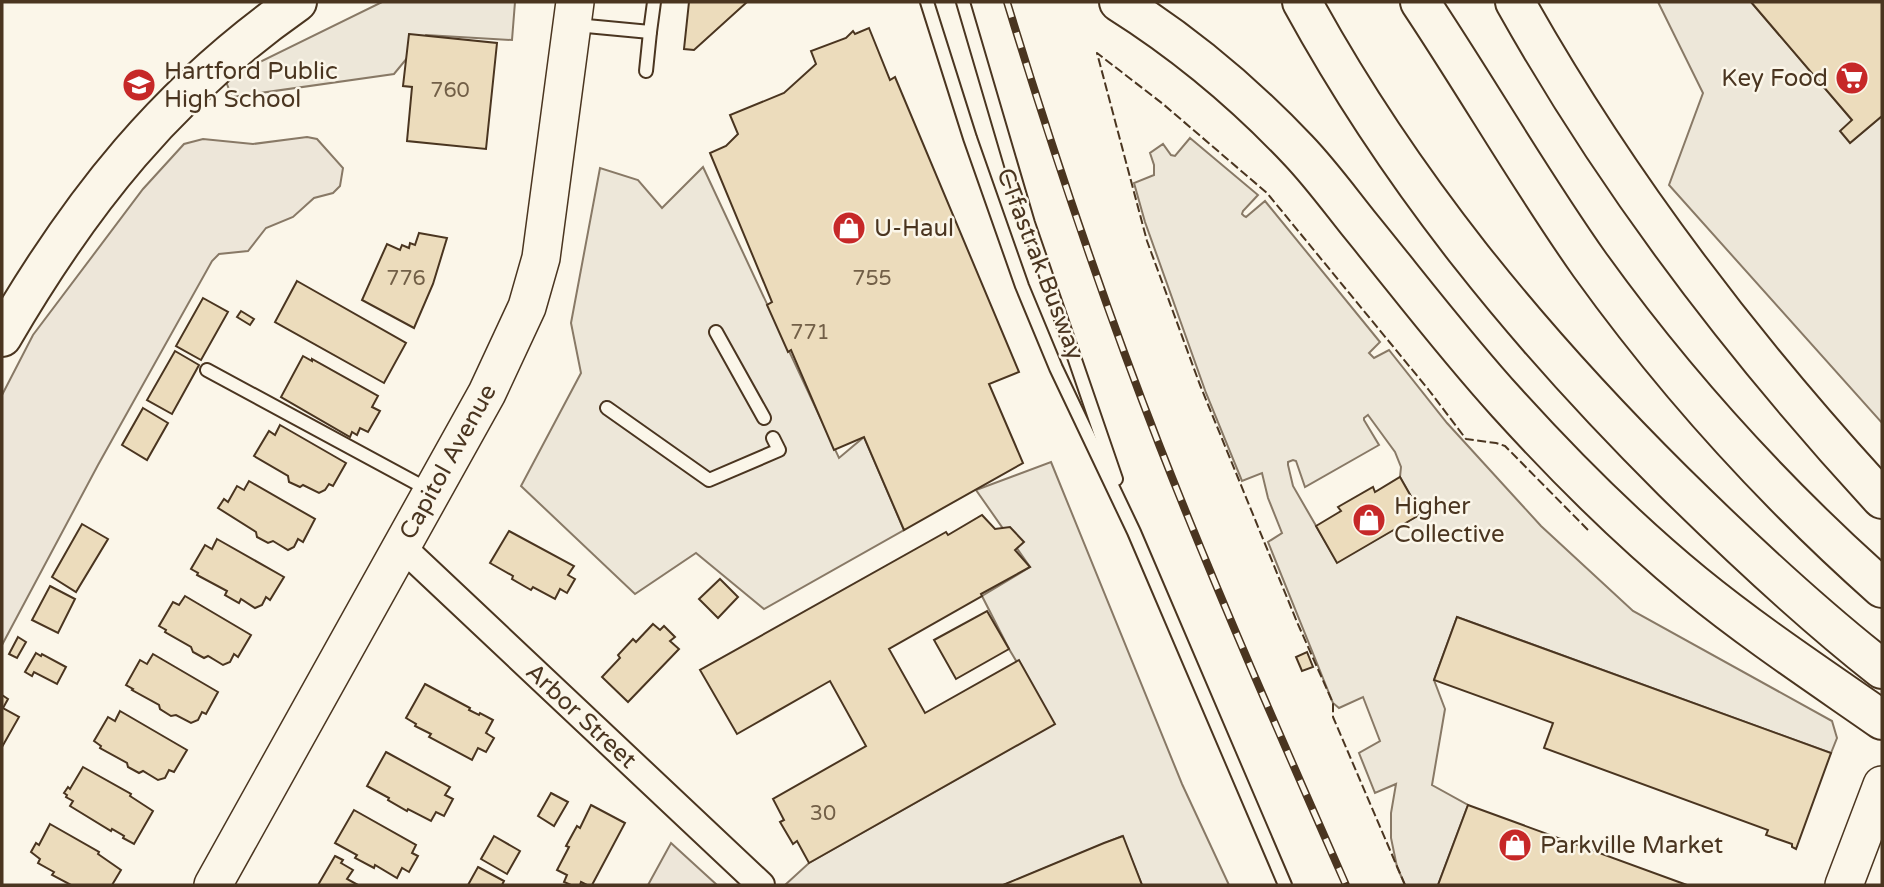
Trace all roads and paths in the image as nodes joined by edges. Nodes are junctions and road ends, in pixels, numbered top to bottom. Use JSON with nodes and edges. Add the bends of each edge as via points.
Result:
{"nodes":[{"id":1,"x":298,"y":2,"type":"edge"},
{"id":2,"x":654,"y":2,"type":"edge"},
{"id":3,"x":927,"y":2,"type":"edge"},
{"id":4,"x":963,"y":2,"type":"edge"},
{"id":5,"x":1119,"y":2,"type":"edge"},
{"id":6,"x":1302,"y":2,"type":"edge"},
{"id":7,"x":1420,"y":2,"type":"edge"},
{"id":8,"x":1515,"y":2,"type":"edge"},
{"id":9,"x":573,"y":13,"type":"edge"},
{"id":10,"x":650,"y":32,"type":"junction"},
{"id":11,"x":646,"y":71,"type":"dead end"},
{"id":12,"x":716,"y":332,"type":"dead end"},
{"id":13,"x":2,"y":337,"type":"edge"},
{"id":14,"x":207,"y":370,"type":"dead end"},
{"id":15,"x":607,"y":408,"type":"dead end"},
{"id":16,"x":764,"y":418,"type":"dead end"},
{"id":17,"x":773,"y":438,"type":"dead end"},
{"id":18,"x":432,"y":491,"type":"junction"},
{"id":19,"x":1882,"y":499,"type":"edge"},
{"id":20,"x":1134,"y":532,"type":"junction"},
{"id":21,"x":402,"y":547,"type":"junction"},
{"id":22,"x":1882,"y":588,"type":"edge"},
{"id":23,"x":1882,"y":668,"type":"edge"},
{"id":24,"x":1882,"y":720,"type":"edge"},
{"id":25,"x":1882,"y":785,"type":"edge"},
{"id":26,"x":213,"y":885,"type":"edge"},
{"id":27,"x":761,"y":885,"type":"edge"},
{"id":28,"x":1285,"y":885,"type":"edge"},
{"id":29,"x":1844,"y":885,"type":"edge"}],
"edges":[{"from":1,"to":13,"type":"highway","via":[[213,68],[137,144],[59,245]]},
{"from":2,"to":10,"type":"lane"},
{"from":3,"to":20,"type":"lane","name":"CTfastrak Busway","via":[[1022,286]]},
{"from":4,"to":20,"type":"lane","name":"CTfastrak Busway","via":[[1028,223]]},
{"from":5,"to":24,"type":"highway","via":[[1209,68],[1299,151],[1505,401],[1619,517],[1722,606]]},
{"from":6,"to":23,"type":"highway","via":[[1418,188],[1531,331],[1650,458],[1775,579]]},
{"from":7,"to":22,"type":"highway","via":[[1570,236],[1645,337],[1773,483]]},
{"from":8,"to":19,"type":"highway","via":[[1635,195],[1783,384]]},
{"from":9,"to":10,"type":"lane"},
{"from":9,"to":18,"type":"main road","name":"Capitol Avenue","via":[[541,258],[527,307],[487,393]]},
{"from":10,"to":11,"type":"lane"},
{"from":12,"to":16,"type":"lane"},
{"from":14,"to":18,"type":"lane"},
{"from":15,"to":17,"type":"lane","via":[[709,480],[779,450]]},
{"from":18,"to":21,"type":"main road","name":"Capitol Avenue"},
{"from":20,"to":28,"type":"lane","name":"CTfastrak Busway"},
{"from":21,"to":26,"type":"main road","name":"Capitol Avenue"},
{"from":21,"to":27,"type":"street","name":"Arbor Street"},
{"from":25,"to":29,"type":"main road"}]}
